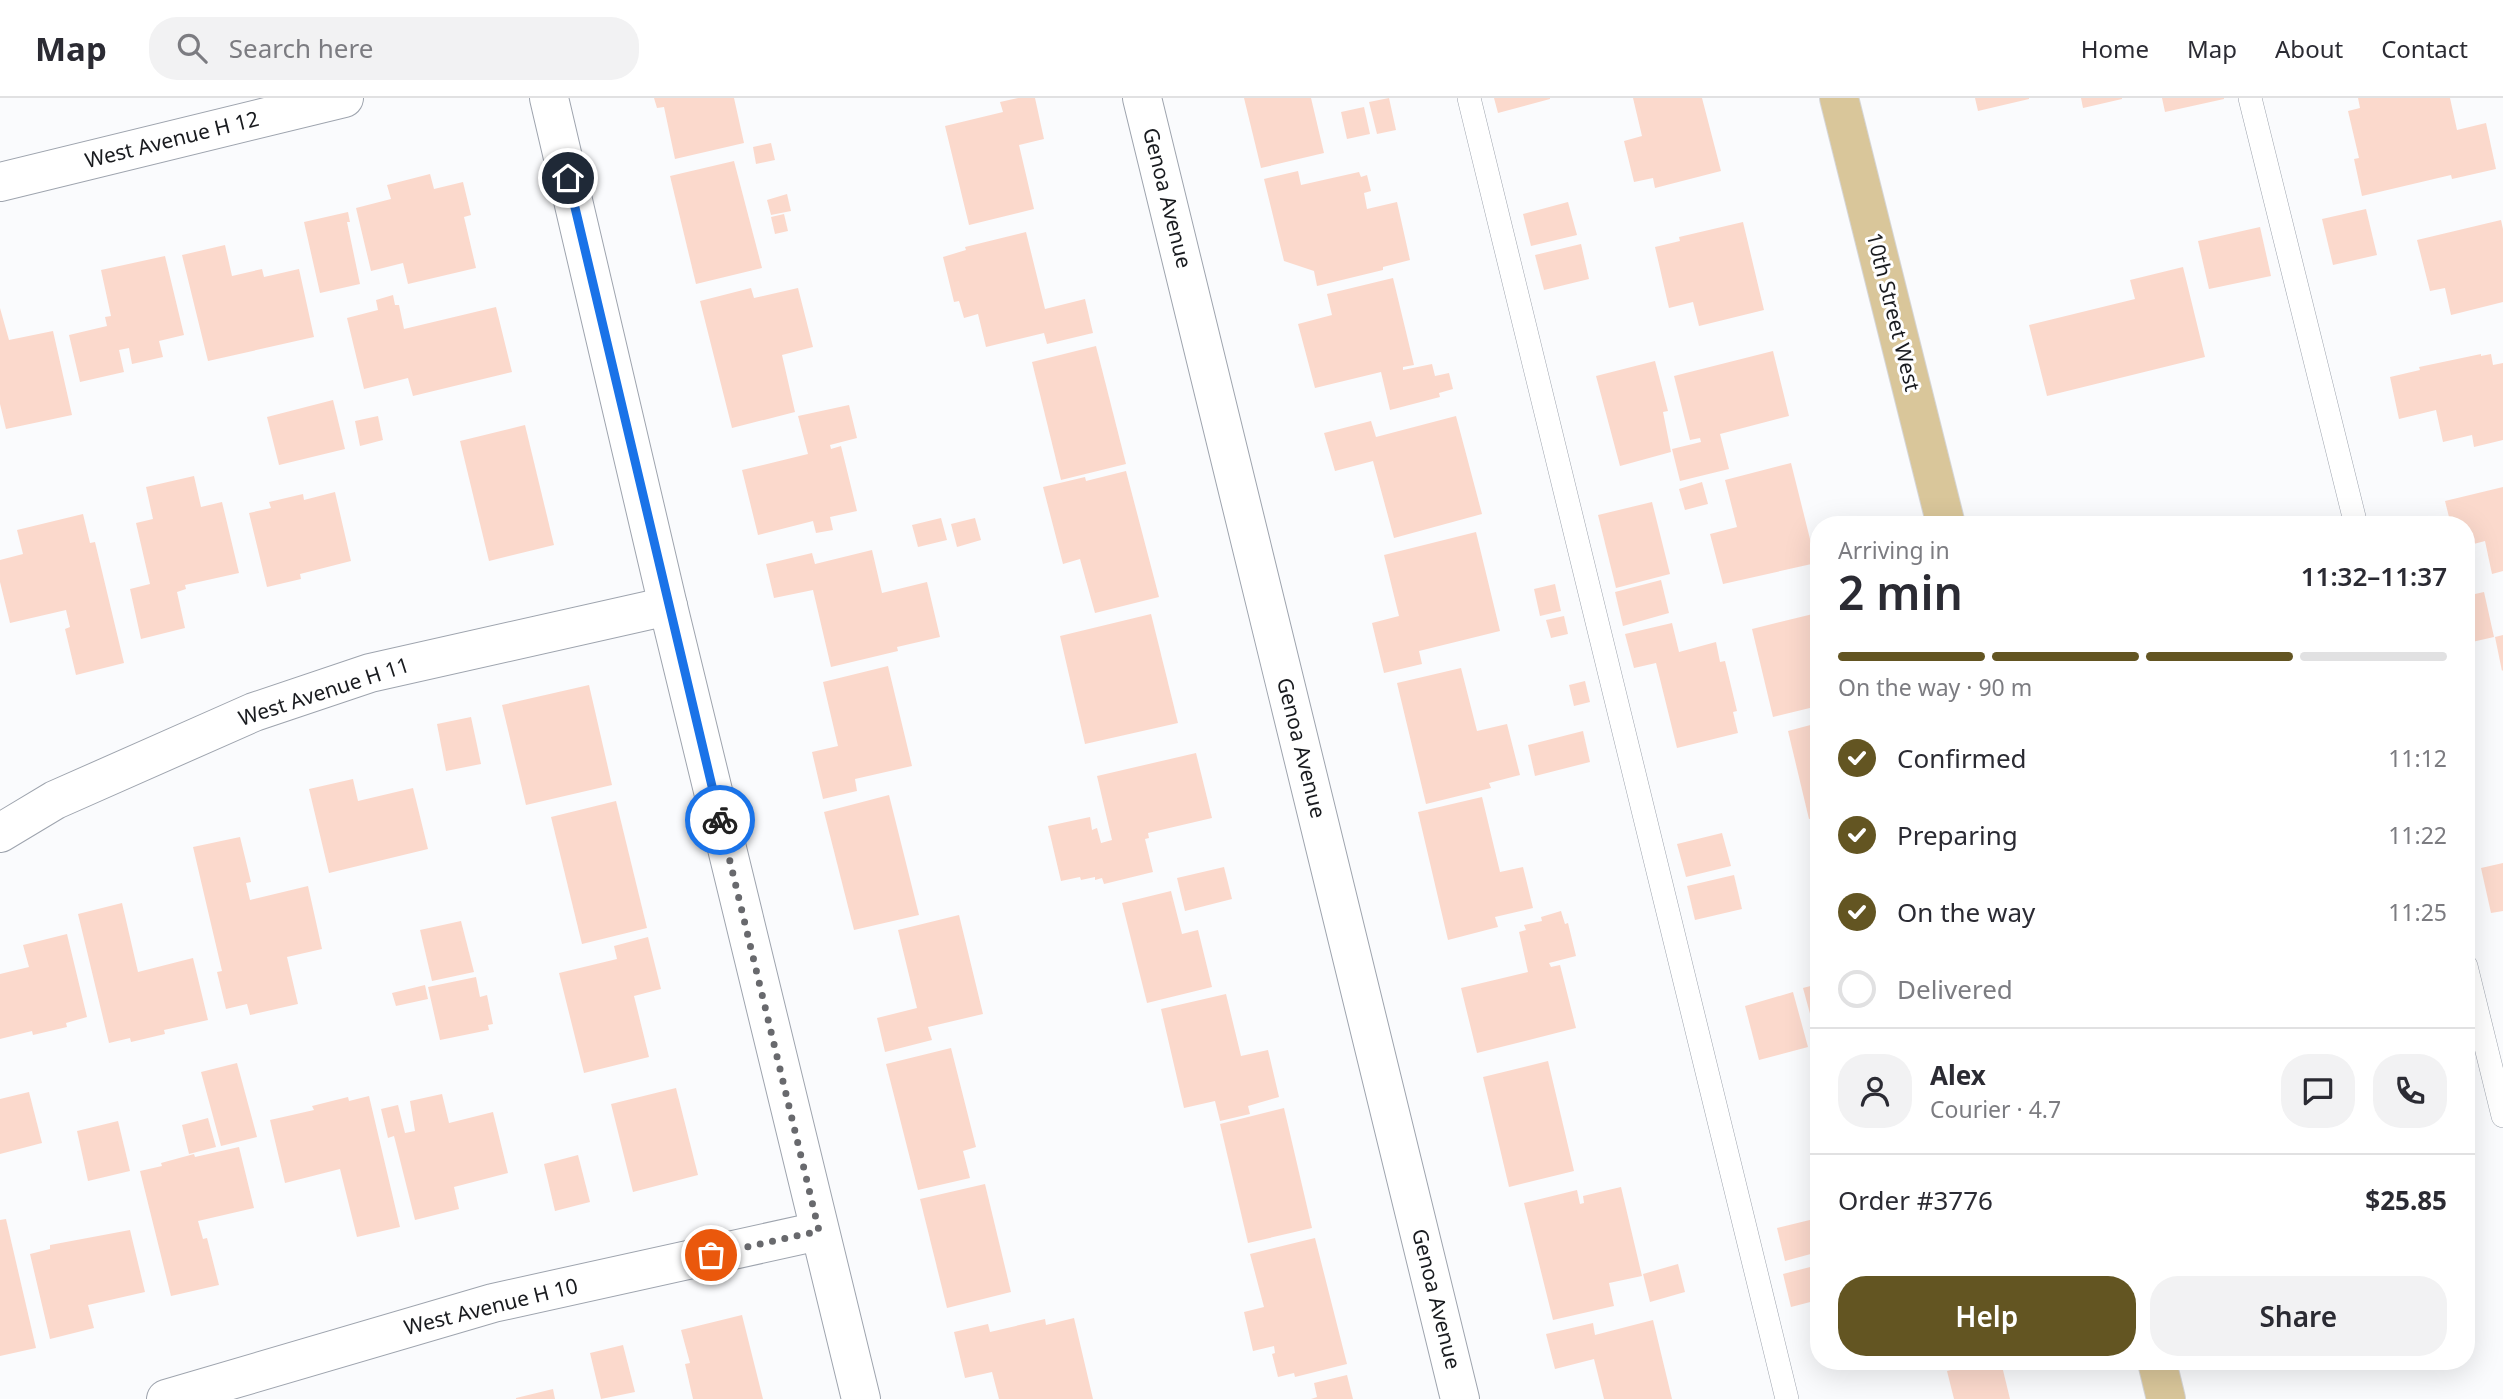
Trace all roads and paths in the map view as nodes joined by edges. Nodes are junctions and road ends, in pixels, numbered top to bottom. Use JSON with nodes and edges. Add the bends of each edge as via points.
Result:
{"nodes":[{"id":1,"x":344,"y":98,"type":"edge"},
{"id":2,"x":550,"y":98,"type":"edge"},
{"id":3,"x":1142,"y":98,"type":"edge"},
{"id":4,"x":1469,"y":98,"type":"edge"},
{"id":5,"x":1839,"y":98,"type":"edge"},
{"id":6,"x":2250,"y":98,"type":"edge"},
{"id":7,"x":0,"y":182,"type":"edge"},
{"id":8,"x":1944,"y":516,"type":"edge"},
{"id":9,"x":2354,"y":516,"type":"edge"},
{"id":10,"x":668,"y":606,"type":"junction"},
{"id":11,"x":0,"y":833,"type":"edge"},
{"id":12,"x":2475,"y":1002,"type":"edge"},
{"id":13,"x":2503,"y":1116,"type":"edge"},
{"id":14,"x":819,"y":1231,"type":"junction"},
{"id":15,"x":2159,"y":1370,"type":"edge"},
{"id":16,"x":166,"y":1399,"type":"edge"},
{"id":17,"x":861,"y":1399,"type":"edge"},
{"id":18,"x":1461,"y":1399,"type":"edge"},
{"id":19,"x":1787,"y":1399,"type":"edge"},
{"id":20,"x":2166,"y":1399,"type":"edge"}],
"edges":[{"from":1,"to":7,"type":"street","name":"West Avenue H 12"},
{"from":2,"to":10,"type":"street"},
{"from":3,"to":18,"type":"street","name":"Genoa Avenue"},
{"from":4,"to":19,"type":"lane"},
{"from":5,"to":8,"type":"main road","name":"10th Street West"},
{"from":6,"to":9,"type":"lane"},
{"from":10,"to":11,"type":"street","name":"West Avenue H 11","via":[[370,673],[267,707],[55,800]]},
{"from":10,"to":14,"type":"street"},
{"from":12,"to":13,"type":"lane"},
{"from":14,"to":16,"type":"street","name":"West Avenue H 10","via":[[493,1303]]},
{"from":14,"to":17,"type":"street"},
{"from":15,"to":20,"type":"main road"}]}
